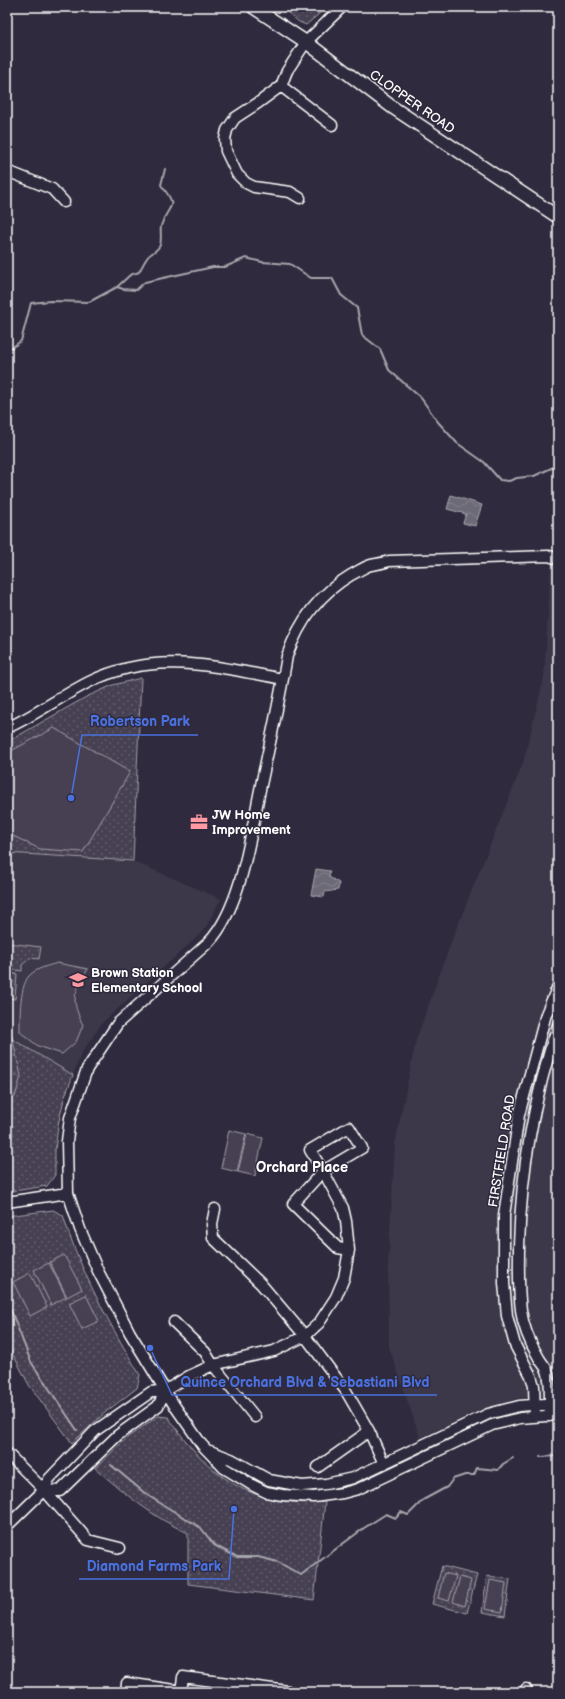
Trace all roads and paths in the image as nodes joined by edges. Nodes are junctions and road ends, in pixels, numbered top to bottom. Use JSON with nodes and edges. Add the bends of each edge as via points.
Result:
{"nodes":[{"id":1,"x":253,"y":7,"type":"edge"},
{"id":2,"x":342,"y":7,"type":"edge"},
{"id":3,"x":306,"y":42,"type":"junction"},
{"id":4,"x":281,"y":86,"type":"junction"},
{"id":5,"x":332,"y":125,"type":"dead end"},
{"id":6,"x":7,"y":172,"type":"edge"},
{"id":7,"x":300,"y":198,"type":"dead end"},
{"id":8,"x":64,"y":202,"type":"dead end"},
{"id":9,"x":558,"y":217,"type":"edge"},
{"id":10,"x":558,"y":551,"type":"edge"},
{"id":11,"x":553,"y":557,"type":"edge"},
{"id":12,"x":283,"y":680,"type":"junction"},
{"id":13,"x":7,"y":728,"type":"edge"},
{"id":14,"x":558,"y":986,"type":"edge"},
{"id":15,"x":558,"y":1025,"type":"edge"},
{"id":16,"x":323,"y":1171,"type":"junction"},
{"id":17,"x":68,"y":1193,"type":"junction"},
{"id":18,"x":7,"y":1202,"type":"edge"},
{"id":19,"x":215,"y":1209,"type":"dead end"},
{"id":20,"x":349,"y":1250,"type":"junction"},
{"id":21,"x":174,"y":1322,"type":"dead end"},
{"id":22,"x":305,"y":1336,"type":"junction"},
{"id":23,"x":213,"y":1366,"type":"junction"},
{"id":24,"x":547,"y":1370,"type":"junction"},
{"id":25,"x":558,"y":1382,"type":"edge"},
{"id":26,"x":166,"y":1390,"type":"junction"},
{"id":27,"x":554,"y":1404,"type":"edge"},
{"id":28,"x":535,"y":1405,"type":"junction"},
{"id":29,"x":554,"y":1415,"type":"edge"},
{"id":30,"x":535,"y":1416,"type":"junction"},
{"id":31,"x":255,"y":1417,"type":"dead end"},
{"id":32,"x":369,"y":1431,"type":"junction"},
{"id":33,"x":207,"y":1450,"type":"junction"},
{"id":34,"x":7,"y":1453,"type":"edge"},
{"id":35,"x":384,"y":1464,"type":"junction"},
{"id":36,"x":318,"y":1467,"type":"dead end"},
{"id":37,"x":44,"y":1490,"type":"junction"},
{"id":38,"x":7,"y":1526,"type":"edge"},
{"id":39,"x":120,"y":1548,"type":"dead end"},
{"id":40,"x":254,"y":1689,"type":"edge"},
{"id":41,"x":181,"y":1691,"type":"edge"},
{"id":42,"x":126,"y":1692,"type":"edge"},
{"id":43,"x":288,"y":1692,"type":"edge"}],
"edges":[{"from":1,"to":3,"type":"main road","name":"CLOPPER ROAD"},
{"from":2,"to":3,"type":"street"},
{"from":3,"to":4,"type":"street","via":[[287,71]]},
{"from":3,"to":9,"type":"main road","name":"CLOPPER ROAD","via":[[392,107]]},
{"from":4,"to":5,"type":"street"},
{"from":4,"to":7,"type":"street","via":[[235,118],[227,130],[225,146],[237,174],[246,184],[290,192]]},
{"from":6,"to":8,"type":"street","via":[[52,189]]},
{"from":10,"to":11,"type":"street"},
{"from":11,"to":12,"type":"street","via":[[389,561],[370,566],[339,582],[311,608],[292,641]]},
{"from":12,"to":13,"type":"street","via":[[199,664],[143,665],[89,682]]},
{"from":12,"to":17,"type":"street","via":[[245,858],[228,915],[209,942],[118,1023],[87,1069],[70,1118],[66,1141]]},
{"from":14,"to":28,"type":"street","name":"FIRSTFIELD ROAD","via":[[546,1014],[519,1115],[504,1214],[504,1283],[507,1316],[515,1346],[532,1376]]},
{"from":15,"to":24,"type":"street","name":"FIRSTFIELD ROAD","via":[[536,1098],[524,1169],[520,1213],[521,1309],[530,1342]]},
{"from":16,"to":16,"type":"street","via":[[362,1148],[349,1127],[310,1150]]},
{"from":16,"to":20,"type":"street","via":[[343,1208]]},
{"from":16,"to":20,"type":"street","via":[[293,1204],[338,1248]]},
{"from":17,"to":18,"type":"street"},
{"from":17,"to":26,"type":"street","via":[[98,1271],[130,1333]]},
{"from":19,"to":22,"type":"street","via":[[213,1238],[261,1284]]},
{"from":20,"to":22,"type":"street","via":[[344,1278],[336,1297],[319,1323]]},
{"from":21,"to":23,"type":"street","via":[[205,1352]]},
{"from":22,"to":23,"type":"street","via":[[274,1351]]},
{"from":22,"to":32,"type":"street","via":[[346,1391]]},
{"from":23,"to":26,"type":"street","via":[[189,1376]]},
{"from":23,"to":31,"type":"street"},
{"from":24,"to":25,"type":"street"},
{"from":24,"to":27,"type":"street","name":"FIRSTFIELD ROAD"},
{"from":26,"to":33,"type":"street"},
{"from":26,"to":37,"type":"street","via":[[151,1392],[95,1431],[49,1479]]},
{"from":26,"to":37,"type":"street","via":[[158,1406],[118,1435],[60,1490]]},
{"from":27,"to":28,"type":"street"},
{"from":27,"to":29,"type":"street","name":"FIRSTFIELD ROAD"},
{"from":28,"to":30,"type":"street","name":"FIRSTFIELD ROAD"},
{"from":28,"to":35,"type":"street","via":[[519,1406],[488,1414]]},
{"from":29,"to":30,"type":"street"},
{"from":30,"to":33,"type":"street","via":[[492,1425],[358,1489],[314,1498],[266,1492],[224,1468]]},
{"from":32,"to":35,"type":"street"},
{"from":32,"to":36,"type":"street"},
{"from":33,"to":35,"type":"street","via":[[231,1459],[269,1480],[302,1486],[340,1482]]},
{"from":34,"to":37,"type":"street"},
{"from":37,"to":38,"type":"street"},
{"from":37,"to":39,"type":"street","via":[[88,1540]]},
{"from":40,"to":41,"type":"street","via":[[183,1677]]},
{"from":40,"to":43,"type":"street"},
{"from":41,"to":42,"type":"street","via":[[127,1684]]}]}
